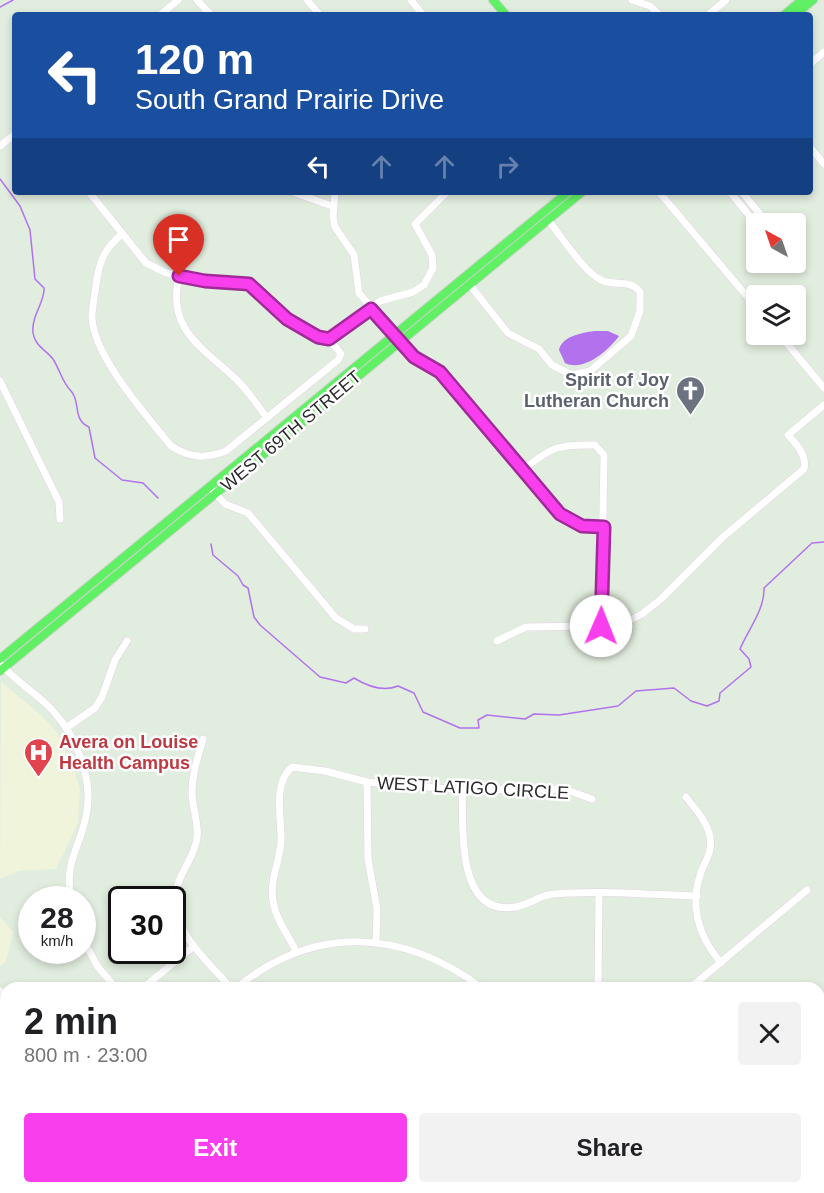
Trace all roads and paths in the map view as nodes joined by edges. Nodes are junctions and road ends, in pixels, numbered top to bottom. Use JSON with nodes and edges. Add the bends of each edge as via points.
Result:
{"nodes":[{"id":1,"x":178,"y":0,"type":"edge"},
{"id":2,"x":197,"y":0,"type":"edge"},
{"id":3,"x":306,"y":0,"type":"edge"},
{"id":4,"x":411,"y":0,"type":"edge"},
{"id":5,"x":493,"y":0,"type":"edge"},
{"id":6,"x":632,"y":0,"type":"edge"},
{"id":7,"x":726,"y":0,"type":"edge"},
{"id":8,"x":802,"y":0,"type":"edge"},
{"id":9,"x":813,"y":0,"type":"edge"},
{"id":10,"x":164,"y":12,"type":"edge"},
{"id":11,"x":208,"y":12,"type":"edge"},
{"id":12,"x":317,"y":12,"type":"edge"},
{"id":13,"x":421,"y":12,"type":"edge"},
{"id":14,"x":503,"y":12,"type":"edge"},
{"id":15,"x":657,"y":12,"type":"edge"},
{"id":16,"x":712,"y":12,"type":"edge"},
{"id":17,"x":788,"y":12,"type":"edge"},
{"id":18,"x":799,"y":12,"type":"edge"},
{"id":19,"x":12,"y":136,"type":"edge"},
{"id":20,"x":0,"y":146,"type":"edge"},
{"id":21,"x":821,"y":155,"type":"edge"},
{"id":22,"x":824,"y":164,"type":"edge"},
{"id":23,"x":91,"y":195,"type":"edge"},
{"id":24,"x":301,"y":195,"type":"edge"},
{"id":25,"x":334,"y":195,"type":"edge"},
{"id":26,"x":444,"y":195,"type":"edge"},
{"id":27,"x":565,"y":195,"type":"edge"},
{"id":28,"x":578,"y":195,"type":"edge"},
{"id":29,"x":662,"y":195,"type":"edge"},
{"id":30,"x":732,"y":195,"type":"edge"},
{"id":31,"x":744,"y":195,"type":"edge"},
{"id":32,"x":332,"y":206,"type":"junction"},
{"id":33,"x":747,"y":213,"type":"edge"},
{"id":34,"x":759,"y":213,"type":"edge"},
{"id":35,"x":548,"y":220,"type":"junction"},
{"id":36,"x":122,"y":234,"type":"junction"},
{"id":37,"x":179,"y":276,"type":"junction"},
{"id":38,"x":467,"y":281,"type":"junction"},
{"id":39,"x":746,"y":295,"type":"edge"},
{"id":40,"x":371,"y":309,"type":"junction"},
{"id":41,"x":398,"y":337,"type":"junction"},
{"id":42,"x":329,"y":339,"type":"junction"},
{"id":43,"x":788,"y":345,"type":"edge"},
{"id":44,"x":0,"y":381,"type":"edge"},
{"id":45,"x":824,"y":388,"type":"edge"},
{"id":46,"x":824,"y":405,"type":"edge"},
{"id":47,"x":267,"y":418,"type":"junction"},
{"id":48,"x":277,"y":431,"type":"junction"},
{"id":49,"x":283,"y":439,"type":"junction"},
{"id":50,"x":523,"y":470,"type":"junction"},
{"id":51,"x":212,"y":491,"type":"junction"},
{"id":52,"x":60,"y":519,"type":"dead end"},
{"id":53,"x":604,"y":527,"type":"junction"},
{"id":54,"x":601,"y":626,"type":"junction"},
{"id":55,"x":365,"y":629,"type":"dead end"},
{"id":56,"x":127,"y":640,"type":"dead end"},
{"id":57,"x":497,"y":641,"type":"dead end"},
{"id":58,"x":1,"y":665,"type":"edge"},
{"id":59,"x":66,"y":728,"type":"junction"},
{"id":60,"x":203,"y":739,"type":"dead end"},
{"id":61,"x":367,"y":782,"type":"junction"},
{"id":62,"x":462,"y":790,"type":"junction"},
{"id":63,"x":686,"y":797,"type":"dead end"},
{"id":64,"x":592,"y":799,"type":"dead end"},
{"id":65,"x":69,"y":886,"type":"edge"},
{"id":66,"x":807,"y":890,"type":"dead end"},
{"id":67,"x":599,"y":894,"type":"junction"},
{"id":68,"x":697,"y":896,"type":"junction"},
{"id":69,"x":376,"y":943,"type":"junction"},
{"id":70,"x":194,"y":946,"type":"junction"},
{"id":71,"x":296,"y":952,"type":"junction"},
{"id":72,"x":96,"y":963,"type":"edge"},
{"id":73,"x":721,"y":963,"type":"junction"},
{"id":74,"x":111,"y":982,"type":"edge"},
{"id":75,"x":150,"y":982,"type":"edge"},
{"id":76,"x":226,"y":982,"type":"edge"},
{"id":77,"x":245,"y":982,"type":"edge"},
{"id":78,"x":474,"y":982,"type":"edge"},
{"id":79,"x":598,"y":982,"type":"edge"},
{"id":80,"x":697,"y":982,"type":"edge"}],
"edges":[{"from":1,"to":10,"type":"street"},
{"from":2,"to":11,"type":"street"},
{"from":3,"to":12,"type":"street"},
{"from":4,"to":13,"type":"street"},
{"from":5,"to":14,"type":"main road"},
{"from":6,"to":15,"type":"street"},
{"from":7,"to":16,"type":"street"},
{"from":8,"to":17,"type":"main road"},
{"from":9,"to":18,"type":"main road"},
{"from":19,"to":20,"type":"street"},
{"from":21,"to":22,"type":"street"},
{"from":23,"to":36,"type":"street"},
{"from":24,"to":32,"type":"street"},
{"from":25,"to":32,"type":"street"},
{"from":26,"to":40,"type":"street","via":[[415,224],[432,255],[430,277],[413,292],[387,298]]},
{"from":27,"to":38,"type":"main road","name":"WEST 69TH STREET"},
{"from":28,"to":35,"type":"main road","name":"WEST 69TH STREET"},
{"from":29,"to":39,"type":"street"},
{"from":30,"to":33,"type":"street"},
{"from":31,"to":34,"type":"street"},
{"from":32,"to":40,"type":"street","via":[[335,227],[354,255],[359,293]]},
{"from":35,"to":38,"type":"main road","name":"WEST 69TH STREET"},
{"from":35,"to":38,"type":"street","via":[[591,273],[612,283],[628,283],[640,292],[640,311],[631,336],[590,371],[572,375],[561,371],[539,349],[508,333]]},
{"from":36,"to":37,"type":"street","via":[[146,263]]},
{"from":36,"to":47,"type":"street","via":[[99,262],[92,318],[118,380],[171,446],[196,457],[226,451]]},
{"from":37,"to":42,"type":"street","via":[[249,284],[287,319]]},
{"from":37,"to":47,"type":"street","via":[[175,303],[182,325],[209,358],[240,383]]},
{"from":38,"to":41,"type":"main road","name":"WEST 69TH STREET"},
{"from":40,"to":41,"type":"street"},
{"from":40,"to":42,"type":"street"},
{"from":41,"to":48,"type":"main road","name":"WEST 69TH STREET"},
{"from":41,"to":49,"type":"main road","name":"WEST 69TH STREET"},
{"from":41,"to":50,"type":"street","via":[[414,357],[440,372]]},
{"from":42,"to":47,"type":"street","via":[[341,354],[338,360]]},
{"from":43,"to":45,"type":"street"},
{"from":44,"to":52,"type":"street","via":[[59,502]]},
{"from":46,"to":54,"type":"street","via":[[788,435],[803,453],[804,468],[642,614],[625,623]]},
{"from":48,"to":49,"type":"main road"},
{"from":48,"to":51,"type":"main road","name":"WEST 69TH STREET"},
{"from":49,"to":51,"type":"main road","name":"WEST 69TH STREET"},
{"from":50,"to":53,"type":"street","via":[[565,518],[582,526]]},
{"from":50,"to":53,"type":"street","via":[[552,448],[566,444],[602,449]]},
{"from":51,"to":55,"type":"street","via":[[225,504],[248,513],[336,618],[354,629]]},
{"from":51,"to":58,"type":"main road","name":"WEST 69TH STREET"},
{"from":53,"to":54,"type":"street"},
{"from":54,"to":57,"type":"street","via":[[526,627]]},
{"from":56,"to":59,"type":"street","via":[[95,708]]},
{"from":58,"to":59,"type":"street","via":[[52,710]]},
{"from":59,"to":65,"type":"street","via":[[82,764],[88,790],[86,818],[70,861]]},
{"from":60,"to":70,"type":"street","via":[[192,794],[198,836],[175,898],[175,913]]},
{"from":61,"to":62,"type":"street","name":"WEST LATIGO CIRCLE"},
{"from":61,"to":69,"type":"street","via":[[368,860],[377,909]]},
{"from":61,"to":71,"type":"street","name":"WEST LATIGO CIRCLE","via":[[303,768],[292,767],[284,774],[280,796],[281,841],[271,883],[274,909]]},
{"from":62,"to":64,"type":"street","name":"WEST LATIGO CIRCLE","via":[[564,789]]},
{"from":62,"to":67,"type":"street","via":[[466,868],[476,892],[489,903],[515,907],[553,894]]},
{"from":63,"to":68,"type":"street","via":[[708,827],[711,838]]},
{"from":66,"to":73,"type":"street"},
{"from":67,"to":68,"type":"street"},
{"from":67,"to":79,"type":"street"},
{"from":68,"to":73,"type":"street","via":[[702,937]]},
{"from":69,"to":71,"type":"street","via":[[334,944]]},
{"from":69,"to":78,"type":"street","via":[[424,953]]},
{"from":70,"to":75,"type":"street"},
{"from":70,"to":76,"type":"street"},
{"from":71,"to":77,"type":"street"},
{"from":72,"to":74,"type":"street"},
{"from":73,"to":80,"type":"street"}]}
